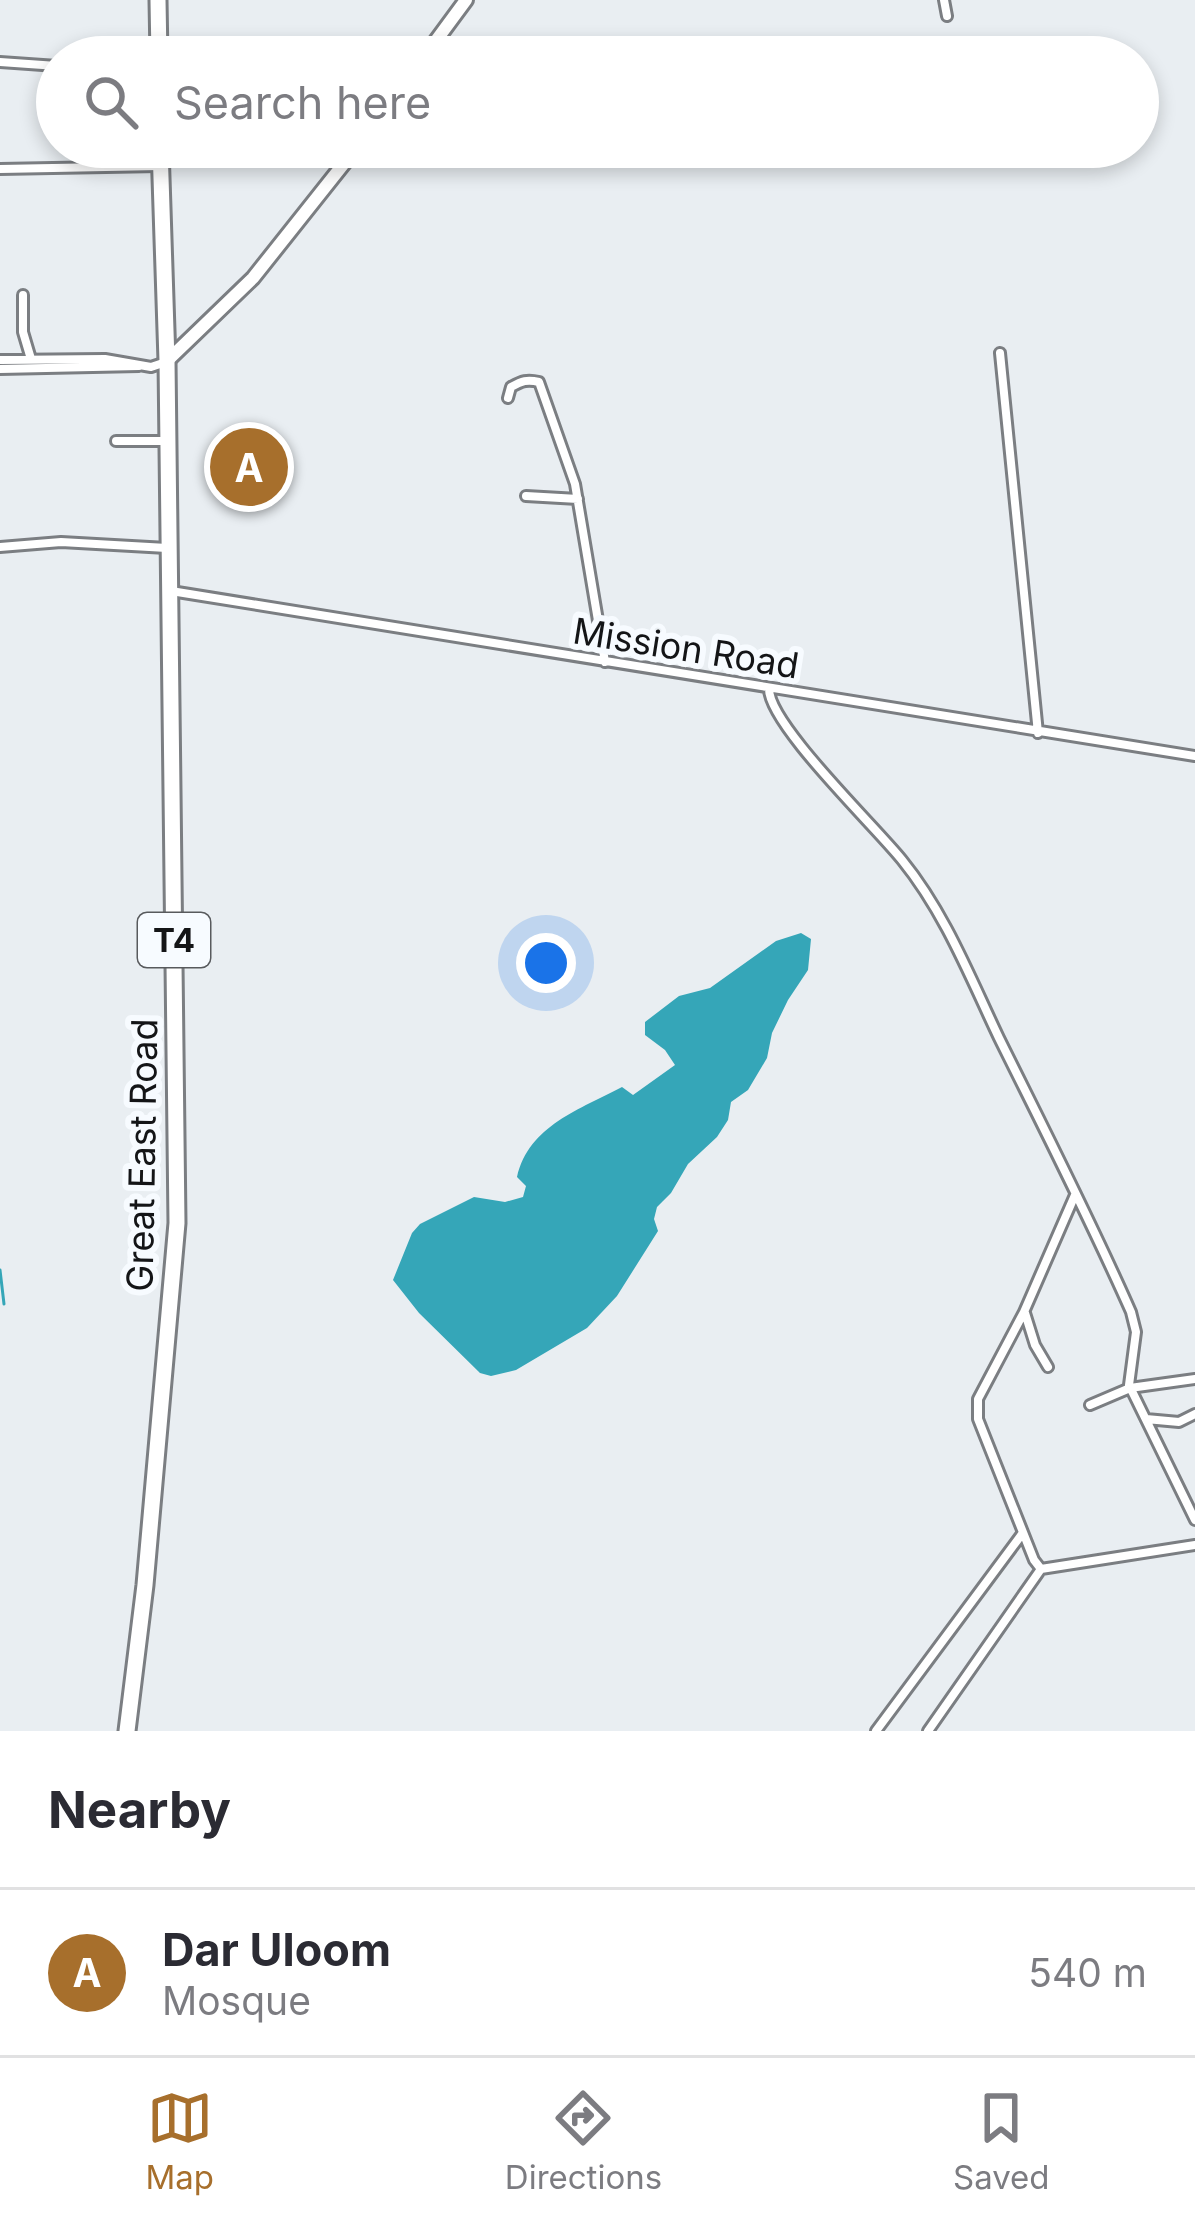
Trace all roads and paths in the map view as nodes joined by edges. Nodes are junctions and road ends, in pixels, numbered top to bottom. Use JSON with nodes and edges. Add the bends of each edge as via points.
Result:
{"nodes":[{"id":1,"x":158,"y":0,"type":"edge"},
{"id":2,"x":466,"y":0,"type":"edge"},
{"id":3,"x":944,"y":0,"type":"edge"},
{"id":4,"x":947,"y":16,"type":"dead end"},
{"id":5,"x":159,"y":36,"type":"edge"},
{"id":6,"x":439,"y":36,"type":"edge"},
{"id":7,"x":0,"y":62,"type":"edge"},
{"id":8,"x":36,"y":65,"type":"edge"},
{"id":9,"x":53,"y":168,"type":"edge"},
{"id":10,"x":160,"y":168,"type":"edge"},
{"id":11,"x":341,"y":168,"type":"edge"},
{"id":12,"x":0,"y":169,"type":"edge"},
{"id":13,"x":23,"y":295,"type":"dead end"},
{"id":14,"x":1000,"y":353,"type":"dead end"},
{"id":15,"x":31,"y":359,"type":"junction"},
{"id":16,"x":167,"y":361,"type":"junction"},
{"id":17,"x":0,"y":364,"type":"edge"},
{"id":18,"x":141,"y":365,"type":"junction"},
{"id":19,"x":508,"y":398,"type":"dead end"},
{"id":20,"x":167,"y":440,"type":"junction"},
{"id":21,"x":116,"y":441,"type":"dead end"},
{"id":22,"x":526,"y":496,"type":"dead end"},
{"id":23,"x":578,"y":499,"type":"junction"},
{"id":24,"x":0,"y":547,"type":"edge"},
{"id":25,"x":169,"y":548,"type":"junction"},
{"id":26,"x":170,"y":591,"type":"junction"},
{"id":27,"x":604,"y":662,"type":"junction"},
{"id":28,"x":769,"y":688,"type":"junction"},
{"id":29,"x":1038,"y":733,"type":"junction"},
{"id":30,"x":1195,"y":756,"type":"edge"},
{"id":31,"x":1075,"y":1193,"type":"junction"},
{"id":32,"x":1024,"y":1312,"type":"junction"},
{"id":33,"x":1048,"y":1367,"type":"dead end"},
{"id":34,"x":1195,"y":1378,"type":"edge"},
{"id":35,"x":1130,"y":1388,"type":"junction"},
{"id":36,"x":1090,"y":1405,"type":"dead end"},
{"id":37,"x":1195,"y":1414,"type":"edge"},
{"id":38,"x":1145,"y":1419,"type":"junction"},
{"id":39,"x":1195,"y":1520,"type":"edge"},
{"id":40,"x":1023,"y":1533,"type":"junction"},
{"id":41,"x":1195,"y":1545,"type":"edge"},
{"id":42,"x":1041,"y":1568,"type":"junction"},
{"id":43,"x":128,"y":1731,"type":"edge"},
{"id":44,"x":876,"y":1731,"type":"edge"},
{"id":45,"x":928,"y":1731,"type":"edge"}],
"edges":[{"from":1,"to":5,"type":"highway"},
{"from":2,"to":6,"type":"street"},
{"from":3,"to":4,"type":"street"},
{"from":7,"to":8,"type":"street"},
{"from":9,"to":12,"type":"street"},
{"from":10,"to":16,"type":"highway","name":"Great East Road","number":"T4"},
{"from":11,"to":16,"type":"street","via":[[254,278]]},
{"from":13,"to":15,"type":"street"},
{"from":14,"to":29,"type":"street"},
{"from":15,"to":17,"type":"street"},
{"from":15,"to":18,"type":"street"},
{"from":16,"to":18,"type":"street"},
{"from":16,"to":20,"type":"highway","name":"Great East Road","number":"T4"},
{"from":17,"to":18,"type":"street"},
{"from":19,"to":23,"type":"street","via":[[511,387],[539,382]]},
{"from":20,"to":21,"type":"street"},
{"from":20,"to":25,"type":"highway","name":"Great East Road","number":"T4"},
{"from":22,"to":23,"type":"street"},
{"from":23,"to":27,"type":"street"},
{"from":24,"to":25,"type":"street"},
{"from":25,"to":26,"type":"highway","name":"Great East Road","number":"T4"},
{"from":26,"to":27,"type":"street","name":"Mission Road"},
{"from":26,"to":43,"type":"highway","name":"Great East Road","number":"T4","via":[[177,1222]]},
{"from":27,"to":28,"type":"street","name":"Mission Road"},
{"from":28,"to":29,"type":"street","name":"Mission Road"},
{"from":28,"to":31,"type":"street","via":[[770,704],[796,739],[925,891]]},
{"from":29,"to":30,"type":"street","name":"Mission Road"},
{"from":31,"to":32,"type":"street"},
{"from":31,"to":35,"type":"street","via":[[1135,1322]]},
{"from":32,"to":33,"type":"street"},
{"from":32,"to":40,"type":"street","via":[[977,1402]]},
{"from":34,"to":35,"type":"street"},
{"from":35,"to":36,"type":"street"},
{"from":35,"to":38,"type":"street"},
{"from":37,"to":38,"type":"street","via":[[1179,1422]]},
{"from":38,"to":39,"type":"street"},
{"from":40,"to":42,"type":"street"},
{"from":40,"to":44,"type":"street"},
{"from":41,"to":42,"type":"street"},
{"from":42,"to":45,"type":"street"}]}
